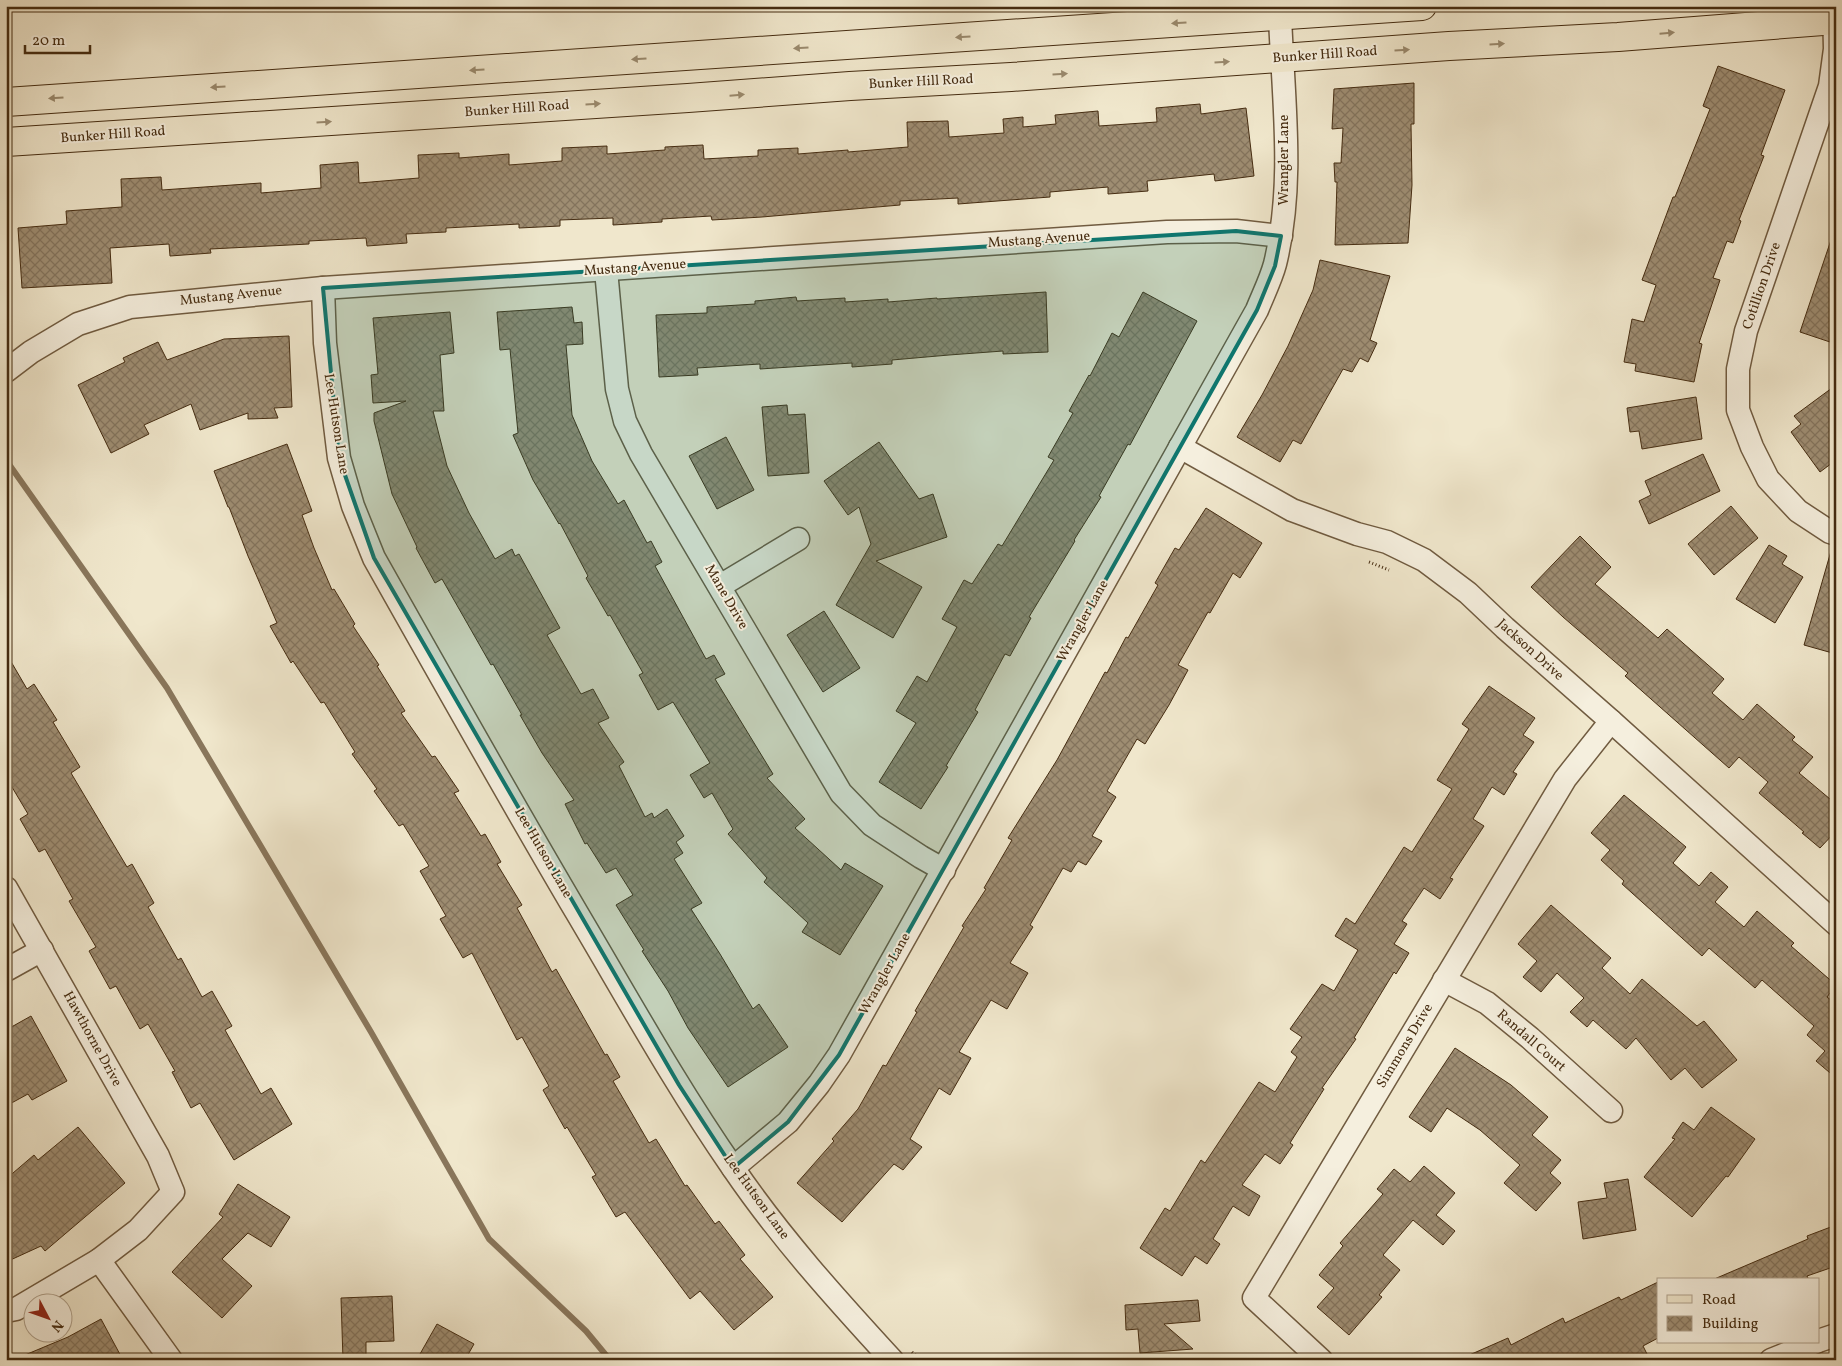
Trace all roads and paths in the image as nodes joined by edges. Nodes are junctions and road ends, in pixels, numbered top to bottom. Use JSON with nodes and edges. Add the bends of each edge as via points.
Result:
{"nodes":[{"id":1,"x":1422,"y":6,"type":"edge"},
{"id":2,"x":1835,"y":15,"type":"edge"},
{"id":3,"x":1280,"y":16,"type":"junction"},
{"id":4,"x":1282,"y":58,"type":"junction"},
{"id":5,"x":6,"y":102,"type":"edge"},
{"id":6,"x":6,"y":142,"type":"edge"},
{"id":7,"x":1281,"y":236,"type":"junction"},
{"id":8,"x":606,"y":270,"type":"junction"},
{"id":9,"x":323,"y":288,"type":"junction"},
{"id":10,"x":6,"y":372,"type":"edge"},
{"id":11,"x":1180,"y":447,"type":"junction"},
{"id":12,"x":1836,"y":534,"type":"edge"},
{"id":13,"x":798,"y":539,"type":"dead end"},
{"id":14,"x":1363,"y":560,"type":"dead end"},
{"id":15,"x":1394,"y":572,"type":"dead end"},
{"id":16,"x":720,"y":586,"type":"junction"},
{"id":17,"x":1611,"y":721,"type":"junction"},
{"id":18,"x":944,"y":870,"type":"junction"},
{"id":19,"x":6,"y":888,"type":"edge"},
{"id":20,"x":1836,"y":924,"type":"edge"},
{"id":21,"x":42,"y":950,"type":"junction"},
{"id":22,"x":6,"y":970,"type":"edge"},
{"id":23,"x":1444,"y":980,"type":"junction"},
{"id":24,"x":1611,"y":1112,"type":"dead end"},
{"id":25,"x":733,"y":1168,"type":"junction"},
{"id":26,"x":99,"y":1260,"type":"junction"},
{"id":27,"x":6,"y":1311,"type":"edge"},
{"id":28,"x":1836,"y":1335,"type":"edge"},
{"id":29,"x":1820,"y":1341,"type":"edge"},
{"id":30,"x":1812,"y":1344,"type":"edge"},
{"id":31,"x":171,"y":1360,"type":"edge"},
{"id":32,"x":892,"y":1360,"type":"edge"},
{"id":33,"x":1321,"y":1360,"type":"edge"},
{"id":34,"x":1771,"y":1360,"type":"edge"}],
"edges":[{"from":1,"to":3,"type":"main road"},
{"from":4,"to":2,"type":"main road","name":"Bunker Hill Road","one_way":true,"via":[[1618,37]]},
{"from":2,"to":12,"type":"street","name":"Cotillion Drive","via":[[1830,86],[1746,331],[1738,369],[1738,410],[1768,479],[1798,511]]},
{"from":3,"to":4,"type":"street","name":"Wrangler Lane"},
{"from":3,"to":5,"type":"main road","one_way":true},
{"from":6,"to":4,"type":"main road","name":"Bunker Hill Road","one_way":true},
{"from":4,"to":7,"type":"street","name":"Wrangler Lane","via":[[1287,175]]},
{"from":7,"to":8,"type":"street","name":"Mustang Avenue","via":[[1236,230],[1167,232]]},
{"from":7,"to":11,"type":"street","name":"Wrangler Lane","via":[[1275,266],[1257,310]]},
{"from":8,"to":9,"type":"street","name":"Mustang Avenue"},
{"from":8,"to":16,"type":"street","name":"Mane Drive","via":[[617,389],[625,422]]},
{"from":9,"to":10,"type":"street","name":"Mustang Avenue","via":[[130,307],[78,324],[31,352]]},
{"from":9,"to":25,"type":"street","name":"Lee Hutson Lane","via":[[329,379],[339,458],[353,506],[374,558],[679,1086]]},
{"from":11,"to":17,"type":"street","name":"Jackson Drive","via":[[1292,510],[1387,542],[1424,560],[1468,593]]},
{"from":11,"to":18,"type":"street","name":"Wrangler Lane"},
{"from":13,"to":16,"type":"street"},
{"from":14,"to":15,"type":"path"},
{"from":16,"to":18,"type":"street","name":"Mane Drive","via":[[841,793],[872,825]]},
{"from":17,"to":20,"type":"street","name":"Jackson Drive"},
{"from":17,"to":23,"type":"street","name":"Simmons Drive","via":[[1565,779]]},
{"from":18,"to":25,"type":"street","name":"Wrangler Lane","via":[[820,1084],[788,1122]]},
{"from":19,"to":21,"type":"street","name":"Hawthorne Drive"},
{"from":21,"to":22,"type":"street"},
{"from":21,"to":26,"type":"street","name":"Hawthorne Drive","via":[[158,1156],[173,1192],[138,1230]]},
{"from":23,"to":24,"type":"street","name":"Randall Court","via":[[1487,1003]]},
{"from":23,"to":33,"type":"street","name":"Simmons Drive","via":[[1254,1298]]},
{"from":25,"to":32,"type":"street","name":"Lee Hutson Lane","via":[[805,1262]]},
{"from":26,"to":27,"type":"street","via":[[16,1309]]},
{"from":26,"to":31,"type":"street"},
{"from":28,"to":29,"type":"street"},
{"from":30,"to":34,"type":"street"}]}
